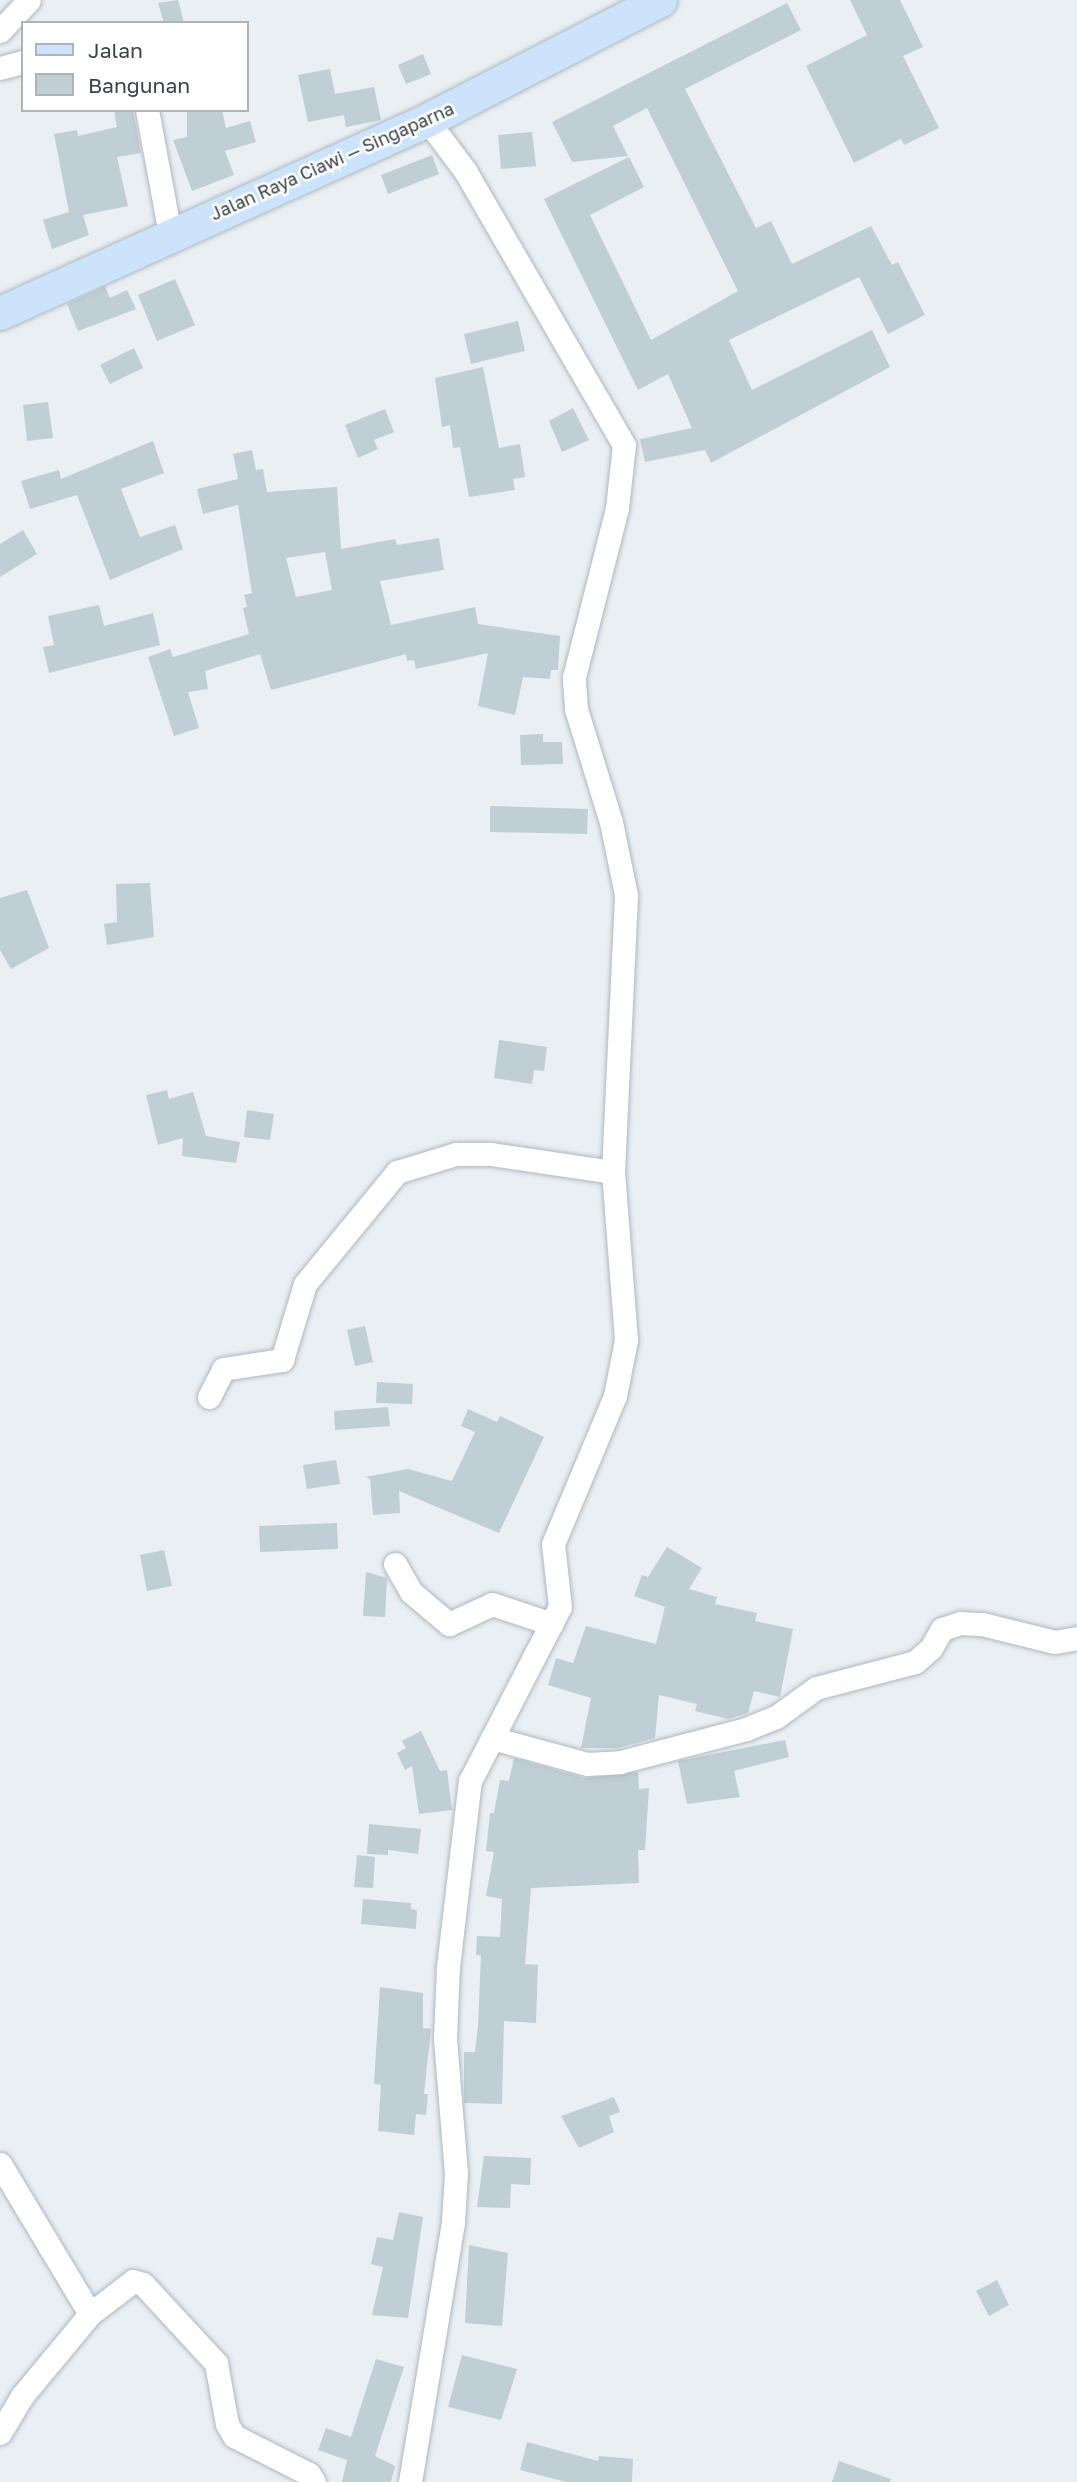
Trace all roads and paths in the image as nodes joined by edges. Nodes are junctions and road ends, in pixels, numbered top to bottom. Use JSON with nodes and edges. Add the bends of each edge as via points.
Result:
{"nodes":[{"id":1,"x":29,"y":0,"type":"edge"},
{"id":2,"x":660,"y":0,"type":"edge"},
{"id":3,"x":0,"y":31,"type":"edge"},
{"id":4,"x":21,"y":63,"type":"edge"},
{"id":5,"x":0,"y":68,"type":"edge"},
{"id":6,"x":147,"y":112,"type":"edge"},
{"id":7,"x":428,"y":120,"type":"junction"},
{"id":8,"x":170,"y":234,"type":"junction"},
{"id":9,"x":0,"y":313,"type":"edge"},
{"id":10,"x":613,"y":1172,"type":"junction"},
{"id":11,"x":209,"y":1397,"type":"dead end"},
{"id":12,"x":395,"y":1564,"type":"dead end"},
{"id":13,"x":552,"y":1624,"type":"junction"},
{"id":14,"x":1077,"y":1638,"type":"edge"},
{"id":15,"x":492,"y":1738,"type":"junction"},
{"id":16,"x":0,"y":2164,"type":"edge"},
{"id":17,"x":90,"y":2314,"type":"junction"},
{"id":18,"x":0,"y":2433,"type":"edge"},
{"id":19,"x":314,"y":2482,"type":"edge"},
{"id":20,"x":410,"y":2482,"type":"edge"}],
"edges":[{"from":1,"to":3,"type":"street"},
{"from":2,"to":7,"type":"main road","name":"Jalan Raya Ciawi — Singaparna"},
{"from":4,"to":5,"type":"street"},
{"from":6,"to":8,"type":"street"},
{"from":7,"to":8,"type":"main road","name":"Jalan Raya Ciawi — Singaparna"},
{"from":7,"to":10,"type":"street","via":[[466,172],[624,445],[617,508],[573,677],[576,709],[611,822],[625,895]]},
{"from":8,"to":9,"type":"main road","name":"Jalan Raya Ciawi — Singaparna"},
{"from":10,"to":11,"type":"street","via":[[491,1154],[456,1154],[397,1172],[305,1284],[282,1360],[223,1369]]},
{"from":10,"to":13,"type":"street","via":[[625,1300],[622,1370],[553,1544],[560,1607]]},
{"from":12,"to":13,"type":"street","via":[[411,1592],[449,1624],[492,1604]]},
{"from":13,"to":15,"type":"street"},
{"from":14,"to":15,"type":"street","via":[[1055,1642],[960,1623],[942,1629],[931,1648],[915,1662],[826,1685],[776,1717],[746,1729],[621,1762],[587,1764]]},
{"from":15,"to":20,"type":"street","via":[[470,1781],[448,1967],[445,2038],[456,2173],[453,2222]]},
{"from":16,"to":17,"type":"street"},
{"from":17,"to":18,"type":"street","via":[[22,2396]]},
{"from":17,"to":19,"type":"street","via":[[133,2281],[143,2284],[216,2363],[229,2430],[309,2474]]}]}
